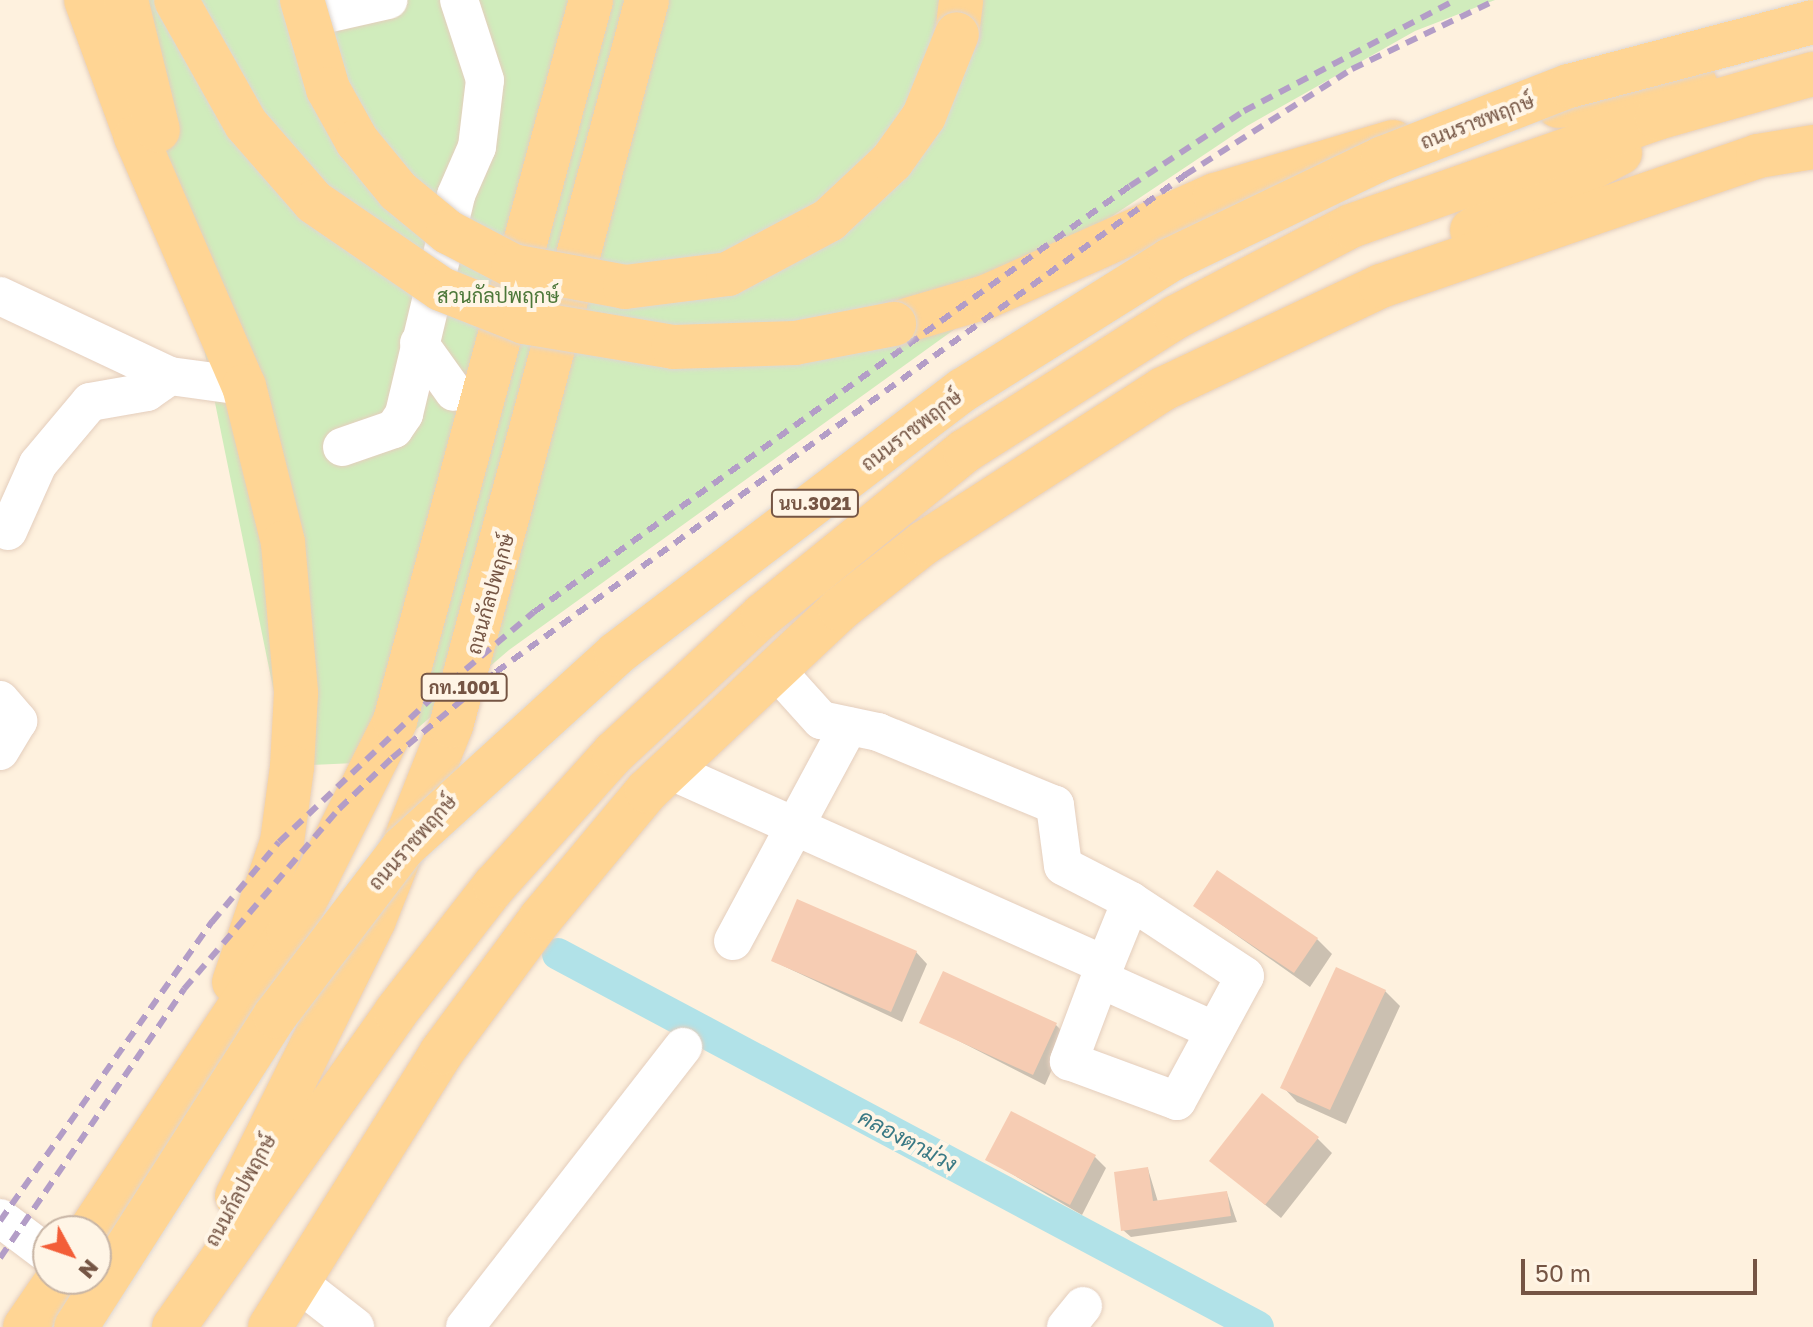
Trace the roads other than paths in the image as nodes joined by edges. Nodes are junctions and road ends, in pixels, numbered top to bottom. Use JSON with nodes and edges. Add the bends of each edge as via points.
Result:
{"nodes":[{"id":1,"x":86,"y":0,"type":"edge"},
{"id":2,"x":126,"y":0,"type":"edge"},
{"id":3,"x":176,"y":0,"type":"edge"},
{"id":4,"x":388,"y":0,"type":"edge"},
{"id":5,"x":459,"y":0,"type":"edge"},
{"id":6,"x":591,"y":0,"type":"edge"},
{"id":7,"x":647,"y":0,"type":"edge"},
{"id":8,"x":314,"y":7,"type":"edge"},
{"id":9,"x":959,"y":17,"type":"edge"},
{"id":10,"x":1813,"y":22,"type":"edge"},
{"id":11,"x":1813,"y":73,"type":"edge"},
{"id":12,"x":1657,"y":118,"type":"junction"},
{"id":13,"x":1813,"y":147,"type":"edge"},
{"id":14,"x":193,"y":255,"type":"junction"},
{"id":15,"x":1381,"y":286,"type":"junction"},
{"id":16,"x":0,"y":296,"type":"edge"},
{"id":17,"x":419,"y":343,"type":"junction"},
{"id":18,"x":170,"y":376,"type":"junction"},
{"id":19,"x":244,"y":386,"type":"junction"},
{"id":20,"x":454,"y":392,"type":"dead end"},
{"id":21,"x":342,"y":447,"type":"dead end"},
{"id":22,"x":8,"y":531,"type":"dead end"},
{"id":23,"x":776,"y":670,"type":"junction"},
{"id":24,"x":0,"y":700,"type":"edge"},
{"id":25,"x":849,"y":726,"type":"junction"},
{"id":26,"x":0,"y":751,"type":"edge"},
{"id":27,"x":669,"y":770,"type":"junction"},
{"id":28,"x":795,"y":826,"type":"junction"},
{"id":29,"x":1131,"y":901,"type":"junction"},
{"id":30,"x":733,"y":941,"type":"dead end"},
{"id":31,"x":1102,"y":972,"type":"junction"},
{"id":32,"x":1215,"y":1031,"type":"junction"},
{"id":33,"x":683,"y":1047,"type":"dead end"},
{"id":34,"x":147,"y":1143,"type":"junction"},
{"id":35,"x":100,"y":1215,"type":"edge"},
{"id":36,"x":0,"y":1218,"type":"edge"},
{"id":37,"x":32,"y":1242,"type":"edge"},
{"id":38,"x":47,"y":1295,"type":"edge"},
{"id":39,"x":280,"y":1311,"type":"edge"},
{"id":40,"x":25,"y":1327,"type":"edge"},
{"id":41,"x":76,"y":1327,"type":"edge"},
{"id":42,"x":159,"y":1327,"type":"edge"},
{"id":43,"x":174,"y":1327,"type":"edge"},
{"id":44,"x":355,"y":1327,"type":"edge"},
{"id":45,"x":465,"y":1327,"type":"edge"}],
"edges":[{"from":1,"to":14,"type":"main road","via":[[136,137]]},
{"from":2,"to":14,"type":"main road"},
{"from":3,"to":11,"type":"main road","bridge":true,"via":[[246,124],[314,202],[393,263],[452,294],[524,322],[673,347],[795,343],[894,324],[986,297],[1215,195],[1346,153],[1577,103]]},
{"from":4,"to":8,"type":"street"},
{"from":5,"to":17,"type":"street","via":[[486,108]]},
{"from":6,"to":34,"type":"main road","number":"กท.1001","via":[[395,721],[289,933]]},
{"from":7,"to":42,"type":"main road","name":"ถนนกัลปพฤกษ์","number":"กท.1001","via":[[488,609],[416,823],[318,1042]]},
{"from":8,"to":9,"type":"main road","bridge":true,"via":[[328,89],[357,141],[398,191],[448,232],[513,266],[625,287],[728,274],[829,220],[892,161],[924,116]]},
{"from":10,"to":41,"type":"main road","name":"ถนนราชพฤกษ์","number":"นบ.3021","bridge":true,"via":[[1569,86],[1370,164],[1170,260],[963,390],[616,654],[403,848],[275,1016]]},
{"from":11,"to":12,"type":"main road","number":"นบ.3021"},
{"from":12,"to":15,"type":"main road","via":[[1613,159],[1405,264]]},
{"from":12,"to":43,"type":"main road","number":"นบ.3021","via":[[1351,226],[1176,317],[965,451],[763,615],[614,753],[495,885],[396,1012]]},
{"from":13,"to":15,"type":"main road","via":[[1758,156]]},
{"from":14,"to":19,"type":"main road"},
{"from":15,"to":23,"type":"main road","via":[[1163,389],[1063,451],[924,543]]},
{"from":16,"to":18,"type":"street"},
{"from":17,"to":20,"type":"street"},
{"from":17,"to":21,"type":"street","via":[[400,422],[356,447]]},
{"from":18,"to":19,"type":"street"},
{"from":18,"to":22,"type":"street","via":[[147,392],[90,402],[38,464]]},
{"from":19,"to":34,"type":"main road","via":[[269,465],[291,610],[290,782],[282,842],[243,963]]},
{"from":23,"to":25,"type":"street","via":[[821,720]]},
{"from":23,"to":27,"type":"main road"},
{"from":24,"to":26,"type":"street","via":[[18,721]]},
{"from":25,"to":28,"type":"street"},
{"from":25,"to":29,"type":"street","via":[[1055,805],[1063,866]]},
{"from":27,"to":28,"type":"street"},
{"from":27,"to":39,"type":"main road","via":[[541,918],[441,1053]]},
{"from":28,"to":30,"type":"street"},
{"from":28,"to":31,"type":"street"},
{"from":29,"to":31,"type":"street"},
{"from":29,"to":32,"type":"street","via":[[1245,976]]},
{"from":31,"to":32,"type":"street"},
{"from":31,"to":32,"type":"street","via":[[1069,1061],[1177,1101]]},
{"from":33,"to":45,"type":"street"},
{"from":34,"to":35,"type":"main road","number":"กท.1001"},
{"from":36,"to":37,"type":"street"},
{"from":38,"to":40,"type":"main road"},
{"from":39,"to":44,"type":"street"}]}
